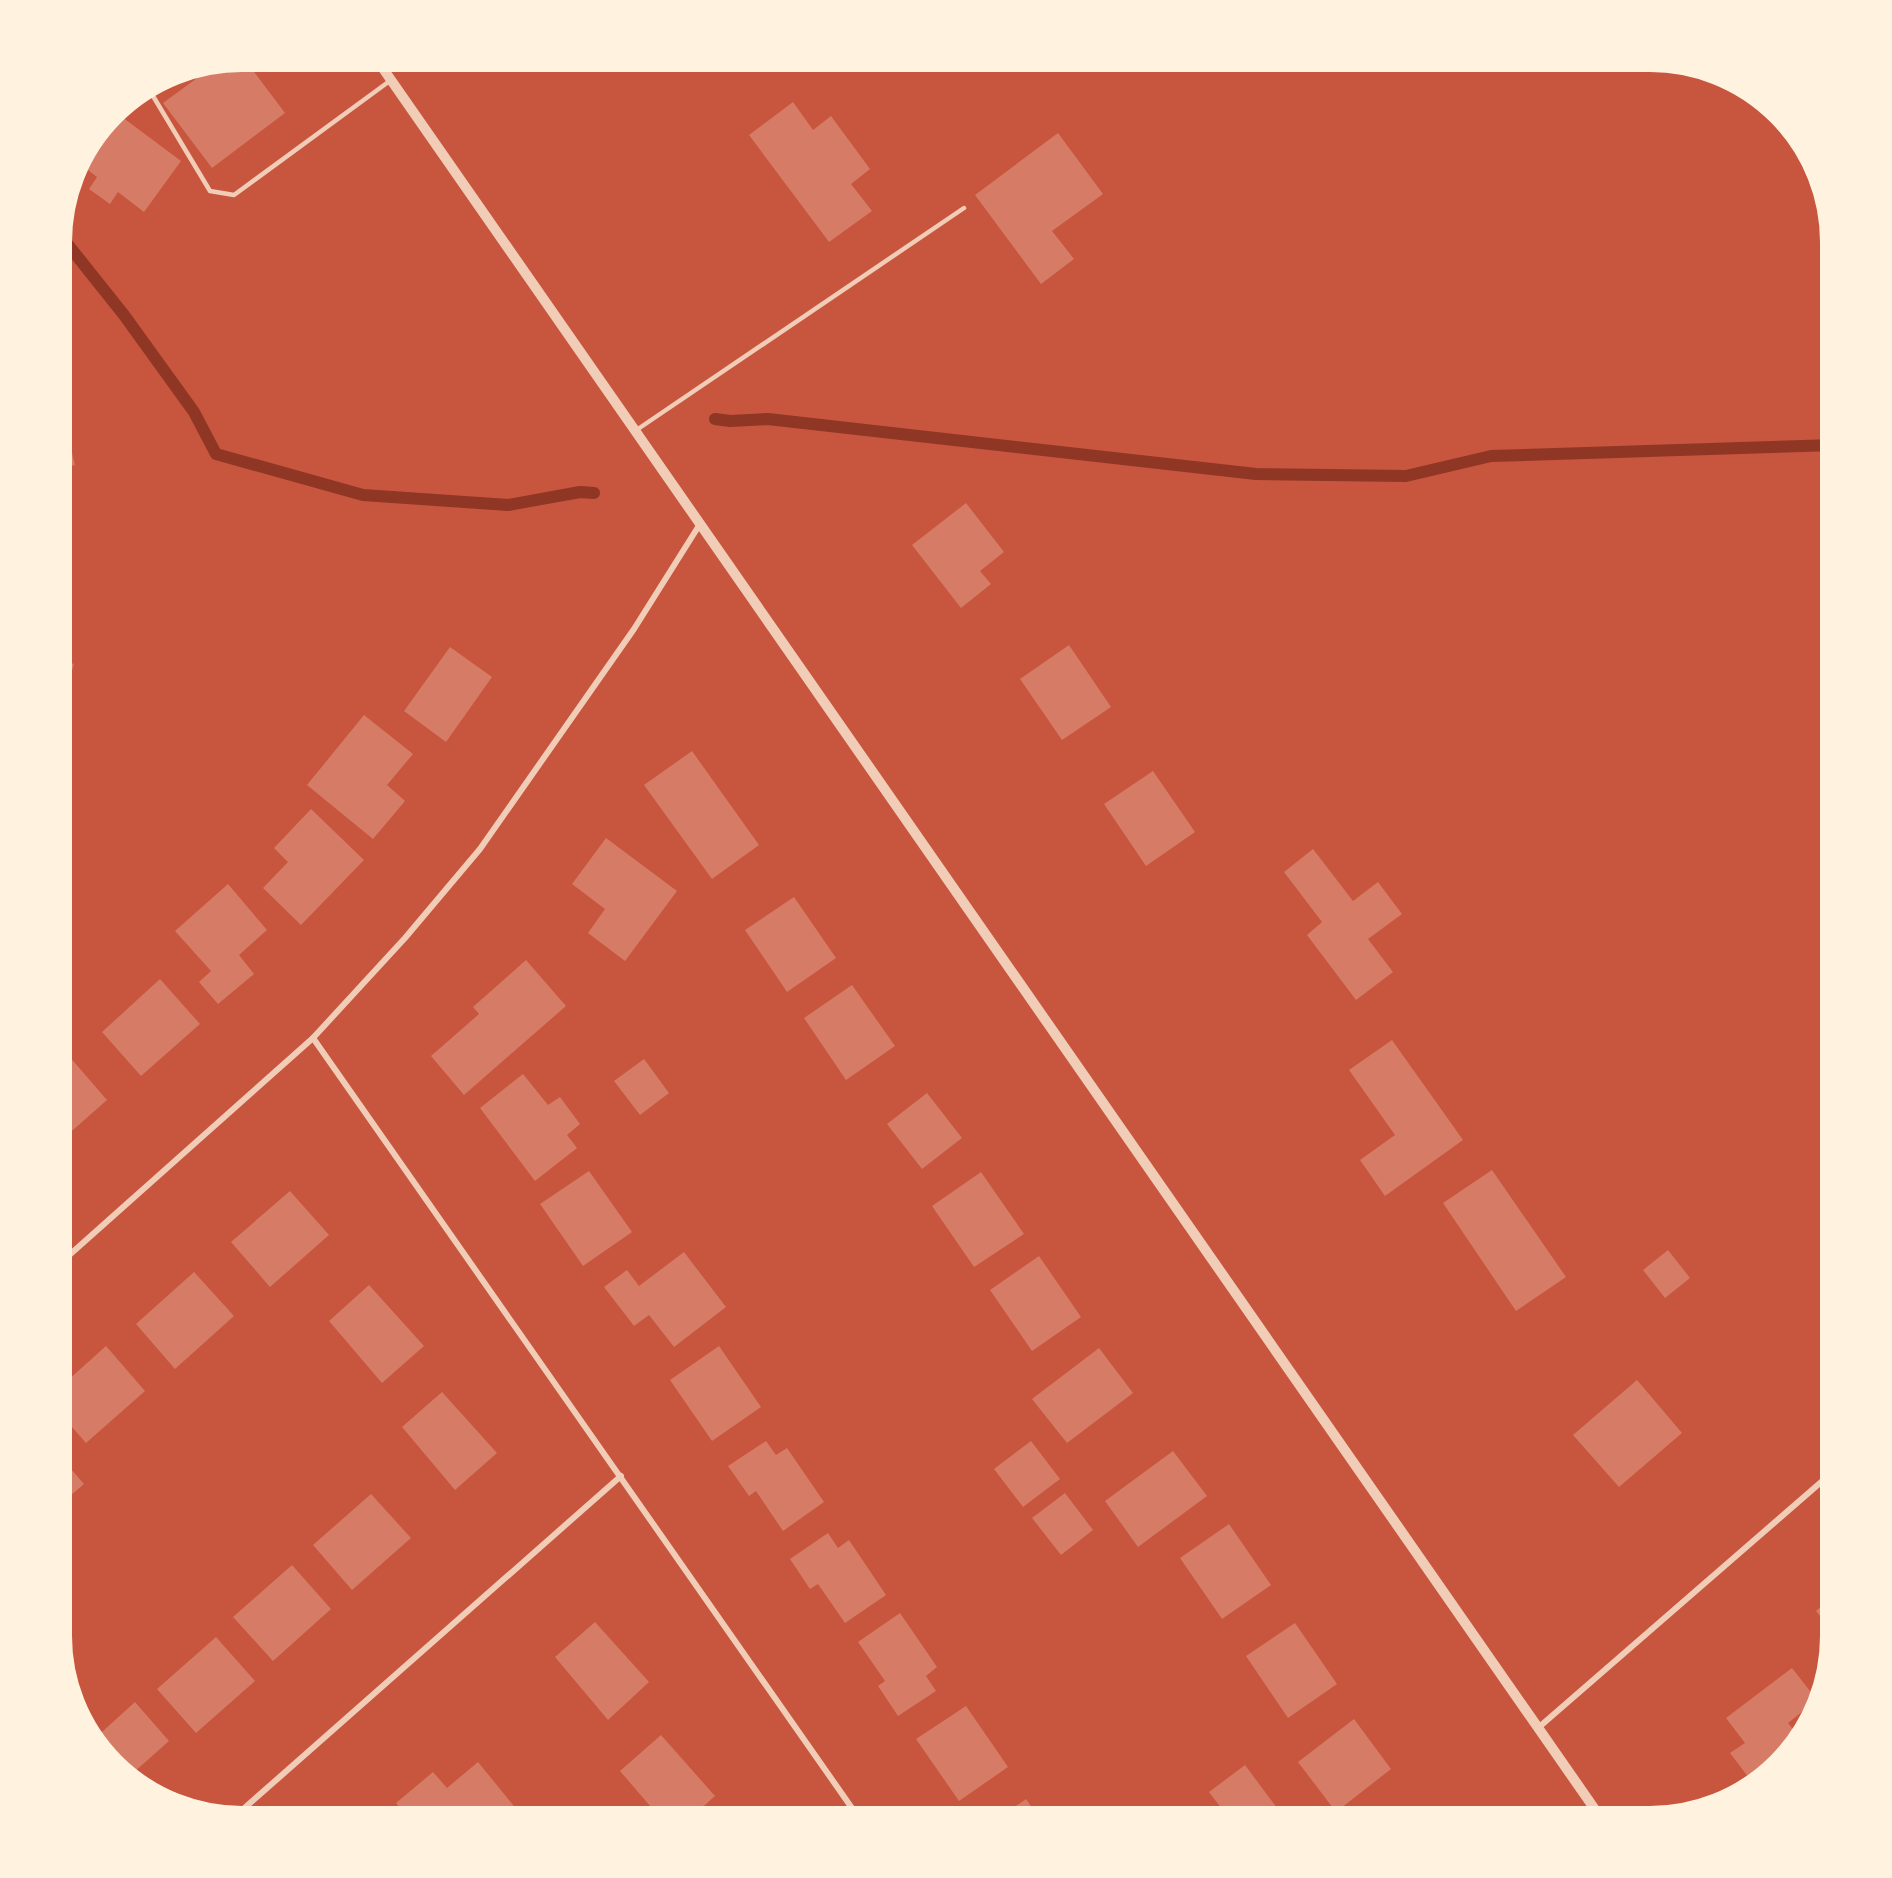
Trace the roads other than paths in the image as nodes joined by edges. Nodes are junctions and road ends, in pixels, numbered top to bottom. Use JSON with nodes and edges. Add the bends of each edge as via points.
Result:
{"nodes":[{"id":1,"x":382,"y":67,"type":"edge"},
{"id":2,"x":391,"y":80,"type":"junction"},
{"id":3,"x":151,"y":93,"type":"edge"},
{"id":4,"x":963,"y":208,"type":"dead end"},
{"id":5,"x":635,"y":431,"type":"junction"},
{"id":6,"x":700,"y":524,"type":"junction"},
{"id":7,"x":313,"y":1038,"type":"junction"},
{"id":8,"x":67,"y":1257,"type":"edge"},
{"id":9,"x":621,"y":1476,"type":"junction"},
{"id":10,"x":1824,"y":1480,"type":"edge"},
{"id":11,"x":1538,"y":1728,"type":"junction"},
{"id":12,"x":242,"y":1810,"type":"edge"},
{"id":13,"x":853,"y":1810,"type":"edge"},
{"id":14,"x":1595,"y":1810,"type":"edge"}],
"edges":[{"from":1,"to":2,"type":"street"},
{"from":2,"to":3,"type":"lane","via":[[234,195],[210,191]]},
{"from":2,"to":5,"type":"street"},
{"from":4,"to":5,"type":"lane"},
{"from":5,"to":6,"type":"street"},
{"from":6,"to":7,"type":"street","via":[[634,629],[480,849]]},
{"from":6,"to":11,"type":"street"},
{"from":7,"to":8,"type":"street"},
{"from":7,"to":9,"type":"street"},
{"from":9,"to":12,"type":"street"},
{"from":9,"to":13,"type":"street"},
{"from":10,"to":11,"type":"street"},
{"from":11,"to":14,"type":"street"}]}
